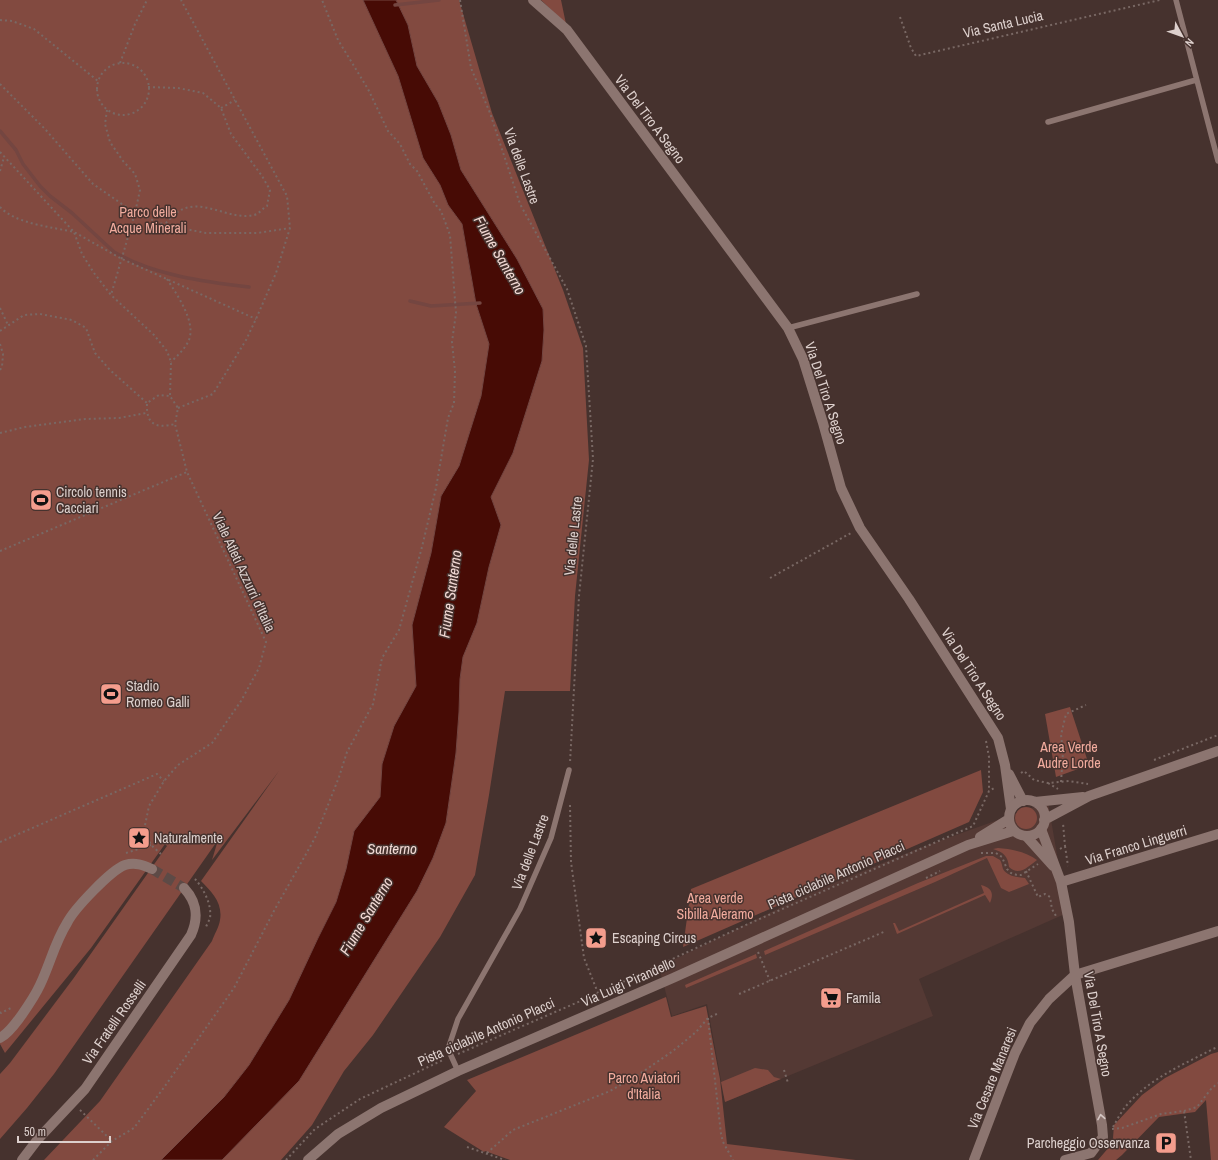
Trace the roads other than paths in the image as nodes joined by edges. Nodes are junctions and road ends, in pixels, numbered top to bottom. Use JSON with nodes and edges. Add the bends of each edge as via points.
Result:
{"nodes":[{"id":1,"x":533,"y":0,"type":"edge"},
{"id":2,"x":1176,"y":0,"type":"edge"},
{"id":3,"x":1196,"y":80,"type":"junction"},
{"id":4,"x":1048,"y":122,"type":"dead end"},
{"id":5,"x":1218,"y":161,"type":"edge"},
{"id":6,"x":917,"y":294,"type":"dead end"},
{"id":7,"x":788,"y":328,"type":"junction"},
{"id":8,"x":1218,"y":751,"type":"edge"},
{"id":9,"x":569,"y":770,"type":"road end"},
{"id":10,"x":1009,"y":778,"type":"junction"},
{"id":11,"x":1089,"y":796,"type":"junction"},
{"id":12,"x":1023,"y":801,"type":"junction"},
{"id":13,"x":1035,"y":802,"type":"junction"},
{"id":14,"x":1011,"y":809,"type":"junction"},
{"id":15,"x":1009,"y":819,"type":"junction"},
{"id":16,"x":1043,"y":825,"type":"junction"},
{"id":17,"x":1013,"y":831,"type":"junction"},
{"id":18,"x":1218,"y":834,"type":"edge"},
{"id":19,"x":1026,"y":836,"type":"junction"},
{"id":20,"x":968,"y":845,"type":"junction"},
{"id":21,"x":152,"y":870,"type":"tunnel mouth"},
{"id":22,"x":1057,"y":871,"type":"junction"},
{"id":23,"x":1066,"y":881,"type":"junction"},
{"id":24,"x":184,"y":888,"type":"tunnel mouth"},
{"id":25,"x":1218,"y":931,"type":"edge"},
{"id":26,"x":1075,"y":975,"type":"junction"},
{"id":27,"x":0,"y":1038,"type":"edge"},
{"id":28,"x":458,"y":1071,"type":"junction"},
{"id":29,"x":22,"y":1160,"type":"edge"},
{"id":30,"x":308,"y":1160,"type":"edge"},
{"id":31,"x":974,"y":1160,"type":"edge"},
{"id":32,"x":1065,"y":1160,"type":"edge"}],
"edges":[{"from":1,"to":7,"type":"street","name":"Via Del Tiro A Segno","via":[[567,30]]},
{"from":2,"to":3,"type":"lane"},
{"from":3,"to":4,"type":"lane"},
{"from":3,"to":5,"type":"lane"},
{"from":6,"to":7,"type":"lane"},
{"from":7,"to":10,"type":"street","name":"Via Del Tiro A Segno","via":[[803,359],[841,488],[860,528],[998,738]]},
{"from":8,"to":11,"type":"street"},
{"from":9,"to":28,"type":"lane","name":"Via delle Lastre","via":[[551,838],[520,909],[458,1019],[448,1049]]},
{"from":10,"to":12,"type":"street","name":"Via Del Tiro A Segno"},
{"from":10,"to":14,"type":"street","name":"Via Del Tiro A Segno"},
{"from":11,"to":13,"type":"street"},
{"from":11,"to":16,"type":"street"},
{"from":12,"to":13,"type":"street"},
{"from":12,"to":14,"type":"street"},
{"from":13,"to":16,"type":"street","via":[[1042,810]]},
{"from":14,"to":15,"type":"street"},
{"from":15,"to":17,"type":"street"},
{"from":15,"to":20,"type":"street","name":"Via Luigi Pirandello"},
{"from":16,"to":19,"type":"street","via":[[1037,833]]},
{"from":16,"to":22,"type":"street","name":"Via Del Tiro A Segno"},
{"from":17,"to":19,"type":"street"},
{"from":17,"to":20,"type":"street","name":"Via Luigi Pirandello"},
{"from":18,"to":23,"type":"street","name":"Via Franco Linguerri"},
{"from":19,"to":22,"type":"street","name":"Via Del Tiro A Segno"},
{"from":20,"to":28,"type":"street","name":"Via Luigi Pirandello","via":[[673,978]]},
{"from":21,"to":27,"type":"street","via":[[141,864],[121,867],[80,905],[62,930],[34,996],[14,1025]]},
{"from":22,"to":23,"type":"street","name":"Via Del Tiro A Segno"},
{"from":23,"to":26,"type":"street","name":"Via Del Tiro A Segno"},
{"from":24,"to":29,"type":"street","name":"Via Fratelli Rosselli","via":[[191,895],[196,909],[195,927],[191,935],[85,1089]]},
{"from":25,"to":26,"type":"street"},
{"from":26,"to":31,"type":"street","name":"Via Cesare Manaresi","via":[[1049,999],[1030,1023],[1000,1089]]},
{"from":32,"to":26,"type":"street","name":"Via Del Tiro A Segno","one_way":true,"via":[[1091,1153],[1103,1137]]},
{"from":28,"to":30,"type":"street","name":"Via Luigi Pirandello","via":[[363,1118],[338,1134]]}]}
